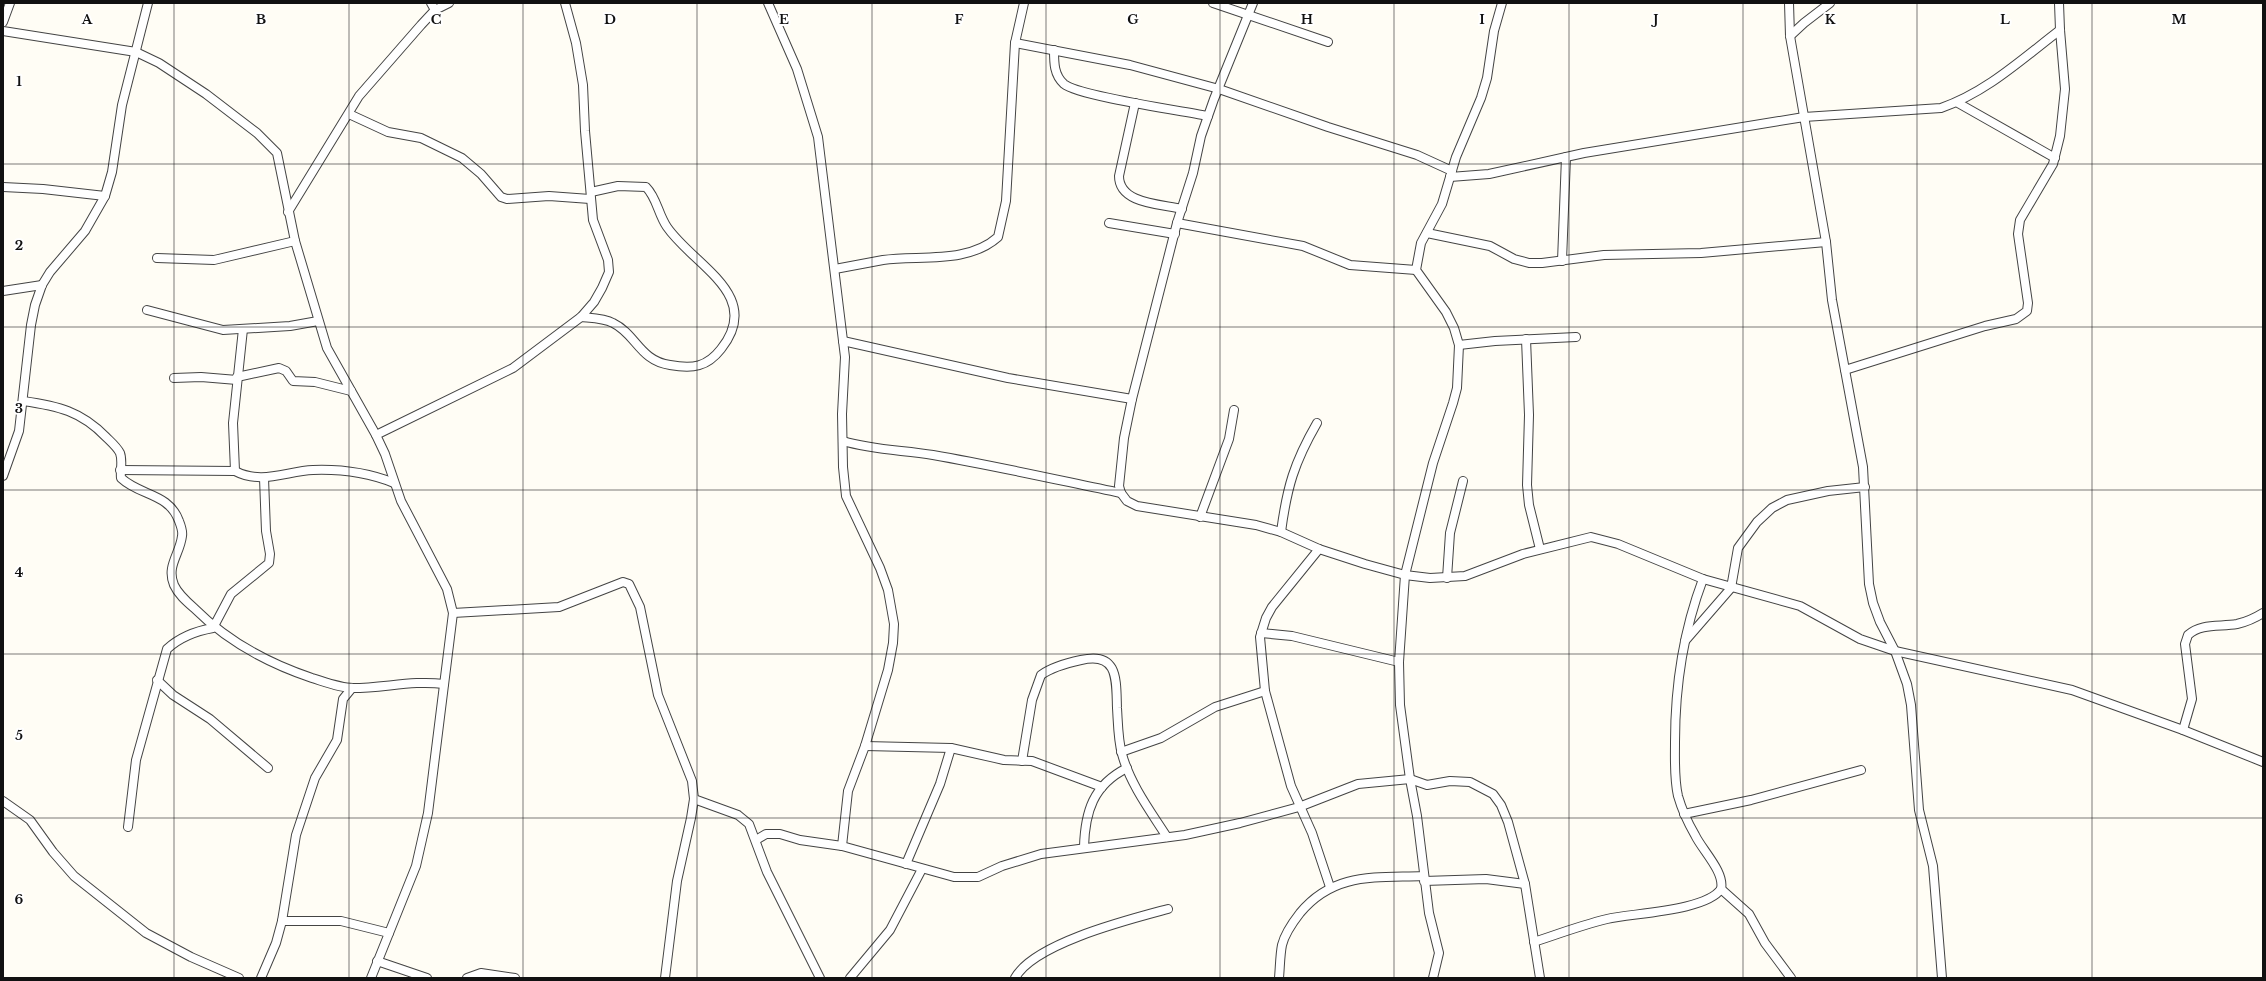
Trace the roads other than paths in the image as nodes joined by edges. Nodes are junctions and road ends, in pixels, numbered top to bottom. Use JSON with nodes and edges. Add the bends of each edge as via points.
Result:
{"nodes":[{"id":1,"x":10,"y":3,"type":"edge"},
{"id":2,"x":148,"y":3,"type":"edge"},
{"id":3,"x":449,"y":3,"type":"edge"},
{"id":4,"x":565,"y":3,"type":"edge"},
{"id":5,"x":768,"y":3,"type":"edge"},
{"id":6,"x":1024,"y":3,"type":"edge"},
{"id":7,"x":1214,"y":3,"type":"edge"},
{"id":8,"x":1253,"y":3,"type":"edge"},
{"id":9,"x":1502,"y":3,"type":"edge"},
{"id":10,"x":1789,"y":3,"type":"edge"},
{"id":11,"x":1830,"y":3,"type":"edge"},
{"id":12,"x":2059,"y":3,"type":"edge"},
{"id":13,"x":433,"y":7,"type":"edge"},
{"id":14,"x":1248,"y":16,"type":"junction"},
{"id":15,"x":3,"y":22,"type":"edge"},
{"id":16,"x":2060,"y":30,"type":"junction"},
{"id":17,"x":3,"y":31,"type":"edge"},
{"id":18,"x":1790,"y":36,"type":"junction"},
{"id":19,"x":1328,"y":42,"type":"dead end"},
{"id":20,"x":1016,"y":43,"type":"junction"},
{"id":21,"x":1054,"y":50,"type":"junction"},
{"id":22,"x":136,"y":52,"type":"junction"},
{"id":23,"x":1219,"y":89,"type":"junction"},
{"id":24,"x":1135,"y":102,"type":"junction"},
{"id":25,"x":1958,"y":103,"type":"junction"},
{"id":26,"x":349,"y":114,"type":"junction"},
{"id":27,"x":1208,"y":116,"type":"junction"},
{"id":28,"x":1804,"y":117,"type":"junction"},
{"id":29,"x":1566,"y":157,"type":"junction"},
{"id":30,"x":2055,"y":158,"type":"junction"},
{"id":31,"x":1451,"y":174,"type":"junction"},
{"id":32,"x":3,"y":187,"type":"edge"},
{"id":33,"x":590,"y":195,"type":"junction"},
{"id":34,"x":105,"y":196,"type":"junction"},
{"id":35,"x":1182,"y":209,"type":"junction"},
{"id":36,"x":288,"y":212,"type":"junction"},
{"id":37,"x":1109,"y":223,"type":"dead end"},
{"id":38,"x":1177,"y":224,"type":"junction"},
{"id":39,"x":1427,"y":233,"type":"junction"},
{"id":40,"x":1175,"y":234,"type":"junction"},
{"id":41,"x":295,"y":241,"type":"junction"},
{"id":42,"x":1826,"y":242,"type":"junction"},
{"id":43,"x":156,"y":258,"type":"dead end"},
{"id":44,"x":1562,"y":261,"type":"junction"},
{"id":45,"x":835,"y":269,"type":"junction"},
{"id":46,"x":1416,"y":270,"type":"junction"},
{"id":47,"x":42,"y":285,"type":"junction"},
{"id":48,"x":3,"y":291,"type":"edge"},
{"id":49,"x":147,"y":310,"type":"dead end"},
{"id":50,"x":581,"y":317,"type":"junction"},
{"id":51,"x":318,"y":321,"type":"junction"},
{"id":52,"x":243,"y":329,"type":"junction"},
{"id":53,"x":1576,"y":337,"type":"dead end"},
{"id":54,"x":1526,"y":339,"type":"junction"},
{"id":55,"x":843,"y":341,"type":"junction"},
{"id":56,"x":1459,"y":345,"type":"junction"},
{"id":57,"x":1845,"y":370,"type":"junction"},
{"id":58,"x":174,"y":378,"type":"dead end"},
{"id":59,"x":237,"y":379,"type":"junction"},
{"id":60,"x":351,"y":391,"type":"junction"},
{"id":61,"x":1132,"y":399,"type":"junction"},
{"id":62,"x":23,"y":401,"type":"junction"},
{"id":63,"x":1234,"y":410,"type":"dead end"},
{"id":64,"x":1317,"y":423,"type":"dead end"},
{"id":65,"x":376,"y":435,"type":"junction"},
{"id":66,"x":843,"y":441,"type":"junction"},
{"id":67,"x":120,"y":470,"type":"junction"},
{"id":68,"x":235,"y":471,"type":"junction"},
{"id":69,"x":3,"y":476,"type":"edge"},
{"id":70,"x":264,"y":478,"type":"junction"},
{"id":71,"x":1462,"y":481,"type":"dead end"},
{"id":72,"x":394,"y":483,"type":"junction"},
{"id":73,"x":1864,"y":487,"type":"junction"},
{"id":74,"x":1121,"y":493,"type":"junction"},
{"id":75,"x":1200,"y":516,"type":"junction"},
{"id":76,"x":1281,"y":532,"type":"junction"},
{"id":77,"x":1319,"y":549,"type":"junction"},
{"id":78,"x":1540,"y":549,"type":"junction"},
{"id":79,"x":1405,"y":575,"type":"junction"},
{"id":80,"x":1447,"y":578,"type":"junction"},
{"id":81,"x":1703,"y":579,"type":"junction"},
{"id":82,"x":1731,"y":588,"type":"junction"},
{"id":83,"x":453,"y":613,"type":"junction"},
{"id":84,"x":2263,"y":613,"type":"edge"},
{"id":85,"x":213,"y":628,"type":"junction"},
{"id":86,"x":1261,"y":633,"type":"junction"},
{"id":87,"x":1684,"y":642,"type":"junction"},
{"id":88,"x":1895,"y":651,"type":"junction"},
{"id":89,"x":1399,"y":662,"type":"junction"},
{"id":90,"x":157,"y":680,"type":"junction"},
{"id":91,"x":444,"y":684,"type":"junction"},
{"id":92,"x":352,"y":688,"type":"junction"},
{"id":93,"x":1265,"y":691,"type":"junction"},
{"id":94,"x":2183,"y":730,"type":"junction"},
{"id":95,"x":865,"y":746,"type":"junction"},
{"id":96,"x":951,"y":748,"type":"junction"},
{"id":97,"x":1122,"y":752,"type":"junction"},
{"id":98,"x":1022,"y":761,"type":"junction"},
{"id":99,"x":2263,"y":762,"type":"edge"},
{"id":100,"x":268,"y":768,"type":"dead end"},
{"id":101,"x":1127,"y":768,"type":"junction"},
{"id":102,"x":1861,"y":770,"type":"dead end"},
{"id":103,"x":1410,"y":779,"type":"junction"},
{"id":104,"x":1102,"y":787,"type":"junction"},
{"id":105,"x":694,"y":799,"type":"junction"},
{"id":106,"x":3,"y":801,"type":"edge"},
{"id":107,"x":1299,"y":807,"type":"junction"},
{"id":108,"x":1684,"y":814,"type":"junction"},
{"id":109,"x":128,"y":827,"type":"dead end"},
{"id":110,"x":1167,"y":837,"type":"junction"},
{"id":111,"x":756,"y":840,"type":"junction"},
{"id":112,"x":842,"y":846,"type":"junction"},
{"id":113,"x":1084,"y":847,"type":"junction"},
{"id":114,"x":906,"y":864,"type":"junction"},
{"id":115,"x":922,"y":869,"type":"junction"},
{"id":116,"x":1424,"y":879,"type":"junction"},
{"id":117,"x":1525,"y":884,"type":"junction"},
{"id":118,"x":1330,"y":887,"type":"junction"},
{"id":119,"x":1721,"y":889,"type":"junction"},
{"id":120,"x":1168,"y":909,"type":"dead end"},
{"id":121,"x":282,"y":921,"type":"junction"},
{"id":122,"x":389,"y":933,"type":"junction"},
{"id":123,"x":1534,"y":942,"type":"junction"},
{"id":124,"x":377,"y":961,"type":"junction"},
{"id":125,"x":239,"y":978,"type":"edge"},
{"id":126,"x":261,"y":978,"type":"edge"},
{"id":127,"x":370,"y":978,"type":"edge"},
{"id":128,"x":428,"y":978,"type":"edge"},
{"id":129,"x":467,"y":978,"type":"edge"},
{"id":130,"x":515,"y":978,"type":"edge"},
{"id":131,"x":665,"y":978,"type":"edge"},
{"id":132,"x":820,"y":978,"type":"edge"},
{"id":133,"x":850,"y":978,"type":"edge"},
{"id":134,"x":1015,"y":978,"type":"edge"},
{"id":135,"x":1279,"y":978,"type":"edge"},
{"id":136,"x":1433,"y":978,"type":"edge"},
{"id":137,"x":1540,"y":978,"type":"edge"},
{"id":138,"x":1791,"y":978,"type":"edge"},
{"id":139,"x":1942,"y":978,"type":"edge"}],
"edges":[{"from":1,"to":15,"type":"street"},
{"from":2,"to":22,"type":"street"},
{"from":3,"to":13,"type":"street"},
{"from":4,"to":33,"type":"street","via":[[584,84]]},
{"from":5,"to":45,"type":"street","via":[[797,69],[818,137]]},
{"from":6,"to":20,"type":"street"},
{"from":7,"to":14,"type":"street"},
{"from":8,"to":14,"type":"street"},
{"from":9,"to":31,"type":"street","via":[[1494,31],[1482,98],[1459,149]]},
{"from":10,"to":18,"type":"street"},
{"from":11,"to":18,"type":"street"},
{"from":12,"to":16,"type":"street"},
{"from":13,"to":26,"type":"street","via":[[359,96]]},
{"from":14,"to":19,"type":"street"},
{"from":14,"to":23,"type":"street"},
{"from":16,"to":25,"type":"street","via":[[1992,82]]},
{"from":16,"to":30,"type":"street","via":[[2065,89]]},
{"from":17,"to":22,"type":"street"},
{"from":18,"to":28,"type":"street"},
{"from":20,"to":21,"type":"street"},
{"from":20,"to":45,"type":"street","via":[[1006,201],[998,237],[983,247],[933,259],[884,260]]},
{"from":21,"to":23,"type":"street","via":[[1130,65]]},
{"from":21,"to":24,"type":"street","via":[[1057,76],[1065,85]]},
{"from":22,"to":34,"type":"street","via":[[122,105],[112,172]]},
{"from":22,"to":36,"type":"street","via":[[206,94],[268,142],[277,153]]},
{"from":23,"to":27,"type":"street"},
{"from":23,"to":31,"type":"street","via":[[1418,155]]},
{"from":24,"to":27,"type":"street"},
{"from":24,"to":35,"type":"street","via":[[1119,176],[1121,188],[1127,195]]},
{"from":25,"to":28,"type":"street","via":[[1922,111],[1839,113]]},
{"from":25,"to":30,"type":"street"},
{"from":26,"to":33,"type":"street","via":[[388,132],[421,138],[462,158],[481,174],[501,197],[507,199]]},
{"from":26,"to":36,"type":"street"},
{"from":27,"to":35,"type":"street"},
{"from":28,"to":29,"type":"street"},
{"from":28,"to":42,"type":"street"},
{"from":29,"to":31,"type":"street","via":[[1489,174]]},
{"from":29,"to":44,"type":"street"},
{"from":30,"to":57,"type":"street","via":[[2047,178],[2020,220],[2018,234],[2028,303],[2024,315]]},
{"from":31,"to":39,"type":"street","via":[[1442,204]]},
{"from":32,"to":34,"type":"street"},
{"from":33,"to":50,"type":"street","via":[[593,220],[608,260],[608,272],[594,302]]},
{"from":33,"to":50,"type":"street","via":[[618,186],[646,187],[652,193],[666,226],[676,240],[718,279],[729,294],[735,309],[735,320],[722,348],[709,362],[701,366],[678,366],[657,363],[613,323]]},
{"from":34,"to":47,"type":"street","via":[[84,231]]},
{"from":35,"to":38,"type":"street"},
{"from":36,"to":41,"type":"street"},
{"from":37,"to":40,"type":"street"},
{"from":38,"to":40,"type":"street"},
{"from":38,"to":46,"type":"street","via":[[1302,246],[1350,265]]},
{"from":39,"to":44,"type":"street","via":[[1490,246],[1514,259],[1529,263]]},
{"from":39,"to":46,"type":"street"},
{"from":40,"to":61,"type":"street"},
{"from":41,"to":43,"type":"street","via":[[214,260]]},
{"from":41,"to":51,"type":"street"},
{"from":42,"to":44,"type":"street","via":[[1701,252],[1604,255]]},
{"from":42,"to":57,"type":"street","via":[[1832,300]]},
{"from":45,"to":55,"type":"street"},
{"from":46,"to":56,"type":"street","via":[[1446,312]]},
{"from":47,"to":48,"type":"street"},
{"from":47,"to":62,"type":"street","via":[[31,325]]},
{"from":49,"to":52,"type":"street","via":[[210,328]]},
{"from":50,"to":65,"type":"street","via":[[513,368]]},
{"from":51,"to":52,"type":"street","via":[[290,326]]},
{"from":51,"to":60,"type":"street","via":[[330,354]]},
{"from":52,"to":59,"type":"street"},
{"from":53,"to":54,"type":"street"},
{"from":54,"to":56,"type":"street"},
{"from":54,"to":78,"type":"street","via":[[1529,505]]},
{"from":55,"to":61,"type":"street","via":[[1008,378]]},
{"from":55,"to":66,"type":"street"},
{"from":56,"to":79,"type":"street","via":[[1457,388],[1433,463]]},
{"from":57,"to":73,"type":"street"},
{"from":58,"to":59,"type":"street"},
{"from":59,"to":60,"type":"street","via":[[279,368],[286,371],[293,381],[315,382]]},
{"from":59,"to":68,"type":"street","via":[[233,436]]},
{"from":60,"to":65,"type":"street"},
{"from":61,"to":74,"type":"street","via":[[1119,477]]},
{"from":62,"to":67,"type":"street","via":[[67,410],[93,423],[116,447],[121,461]]},
{"from":62,"to":69,"type":"street","via":[[15,447]]},
{"from":63,"to":75,"type":"street","via":[[1229,439]]},
{"from":64,"to":76,"type":"street","via":[[1305,443],[1286,493]]},
{"from":65,"to":72,"type":"street"},
{"from":66,"to":74,"type":"street","via":[[875,449],[988,465]]},
{"from":66,"to":95,"type":"street","via":[[846,496],[880,568],[889,595],[894,624],[888,670]]},
{"from":67,"to":68,"type":"street"},
{"from":67,"to":85,"type":"street","via":[[121,478],[126,483],[158,496],[176,513],[182,542],[172,564],[174,584],[181,596]]},
{"from":68,"to":70,"type":"street"},
{"from":70,"to":72,"type":"street","via":[[312,470],[360,473]]},
{"from":70,"to":85,"type":"street","via":[[266,532],[270,558],[263,569],[231,594]]},
{"from":71,"to":80,"type":"street","via":[[1450,532]]},
{"from":72,"to":83,"type":"street","via":[[443,579]]},
{"from":73,"to":82,"type":"street","via":[[1828,491],[1787,500],[1772,508],[1757,522],[1738,548]]},
{"from":73,"to":88,"type":"street","via":[[1869,584],[1878,616]]},
{"from":74,"to":75,"type":"street","via":[[1127,501],[1137,506]]},
{"from":75,"to":76,"type":"street","via":[[1256,525]]},
{"from":76,"to":77,"type":"street"},
{"from":77,"to":79,"type":"street"},
{"from":77,"to":86,"type":"street","via":[[1272,607]]},
{"from":78,"to":80,"type":"street","via":[[1465,576]]},
{"from":78,"to":81,"type":"street","via":[[1591,537],[1618,544]]},
{"from":79,"to":80,"type":"street"},
{"from":79,"to":89,"type":"street"},
{"from":81,"to":82,"type":"street"},
{"from":81,"to":87,"type":"street","via":[[1692,608]]},
{"from":82,"to":87,"type":"street"},
{"from":82,"to":88,"type":"street","via":[[1800,606],[1860,638]]},
{"from":83,"to":91,"type":"street"},
{"from":83,"to":105,"type":"street","via":[[558,607],[618,583],[629,584],[640,607],[658,694],[692,782]]},
{"from":84,"to":94,"type":"street","via":[[2236,624],[2200,628],[2188,635],[2185,644],[2192,700]]},
{"from":85,"to":90,"type":"street","via":[[176,640],[167,649]]},
{"from":85,"to":92,"type":"street","via":[[238,645],[279,666],[322,682]]},
{"from":86,"to":89,"type":"street","via":[[1292,636]]},
{"from":86,"to":93,"type":"street"},
{"from":87,"to":108,"type":"street","via":[[1678,679],[1674,750],[1678,796]]},
{"from":88,"to":94,"type":"street","via":[[2072,690]]},
{"from":88,"to":139,"type":"street","via":[[1907,684],[1911,705],[1919,810],[1932,866]]},
{"from":89,"to":103,"type":"street","via":[[1400,705]]},
{"from":90,"to":100,"type":"street","via":[[173,695],[210,719]]},
{"from":90,"to":109,"type":"street","via":[[136,760]]},
{"from":91,"to":92,"type":"street","via":[[410,682]]},
{"from":91,"to":122,"type":"street","via":[[428,813],[416,866]]},
{"from":92,"to":121,"type":"street","via":[[343,699],[337,740],[315,778],[296,835]]},
{"from":93,"to":97,"type":"street","via":[[1215,707],[1161,738]]},
{"from":93,"to":107,"type":"street"},
{"from":94,"to":99,"type":"street"},
{"from":95,"to":96,"type":"street"},
{"from":95,"to":112,"type":"street","via":[[848,791]]},
{"from":96,"to":98,"type":"street","via":[[992,758]]},
{"from":96,"to":114,"type":"street","via":[[940,784]]},
{"from":97,"to":98,"type":"street","via":[[1116,677],[1106,661],[1087,658],[1041,675],[1032,700]]},
{"from":97,"to":101,"type":"street"},
{"from":98,"to":104,"type":"street","via":[[1040,763]]},
{"from":101,"to":104,"type":"street","via":[[1110,778]]},
{"from":101,"to":110,"type":"street"},
{"from":102,"to":108,"type":"street","via":[[1751,800]]},
{"from":103,"to":107,"type":"street","via":[[1358,784]]},
{"from":103,"to":116,"type":"street"},
{"from":103,"to":117,"type":"street","via":[[1427,785],[1450,781],[1470,782],[1493,794],[1508,822]]},
{"from":104,"to":113,"type":"street","via":[[1088,810]]},
{"from":105,"to":111,"type":"street","via":[[738,815],[749,824]]},
{"from":105,"to":131,"type":"street","via":[[677,881]]},
{"from":106,"to":125,"type":"street","via":[[30,820],[74,876],[146,933],[191,958]]},
{"from":107,"to":110,"type":"street"},
{"from":107,"to":118,"type":"street","via":[[1312,833]]},
{"from":108,"to":119,"type":"street","via":[[1716,870]]},
{"from":110,"to":113,"type":"street"},
{"from":111,"to":112,"type":"street","via":[[766,834],[776,834]]},
{"from":111,"to":132,"type":"street","via":[[767,872]]},
{"from":112,"to":114,"type":"street"},
{"from":113,"to":115,"type":"street","via":[[1041,854],[973,878],[954,877]]},
{"from":114,"to":115,"type":"street"},
{"from":115,"to":133,"type":"street","via":[[890,930]]},
{"from":116,"to":117,"type":"street","via":[[1486,879]]},
{"from":116,"to":118,"type":"street","via":[[1374,878],[1349,881]]},
{"from":116,"to":136,"type":"street","via":[[1439,957]]},
{"from":117,"to":123,"type":"street"},
{"from":118,"to":135,"type":"street","via":[[1308,904],[1287,933],[1282,944]]},
{"from":119,"to":123,"type":"street","via":[[1693,904],[1609,919]]},
{"from":119,"to":138,"type":"street","via":[[1749,914],[1765,943]]},
{"from":120,"to":134,"type":"street","via":[[1061,944],[1027,965]]},
{"from":121,"to":122,"type":"street","via":[[341,921]]},
{"from":121,"to":126,"type":"street"},
{"from":122,"to":124,"type":"street"},
{"from":123,"to":137,"type":"street"},
{"from":124,"to":127,"type":"street"},
{"from":124,"to":128,"type":"street"},
{"from":129,"to":130,"type":"street","via":[[481,972]]}]}
